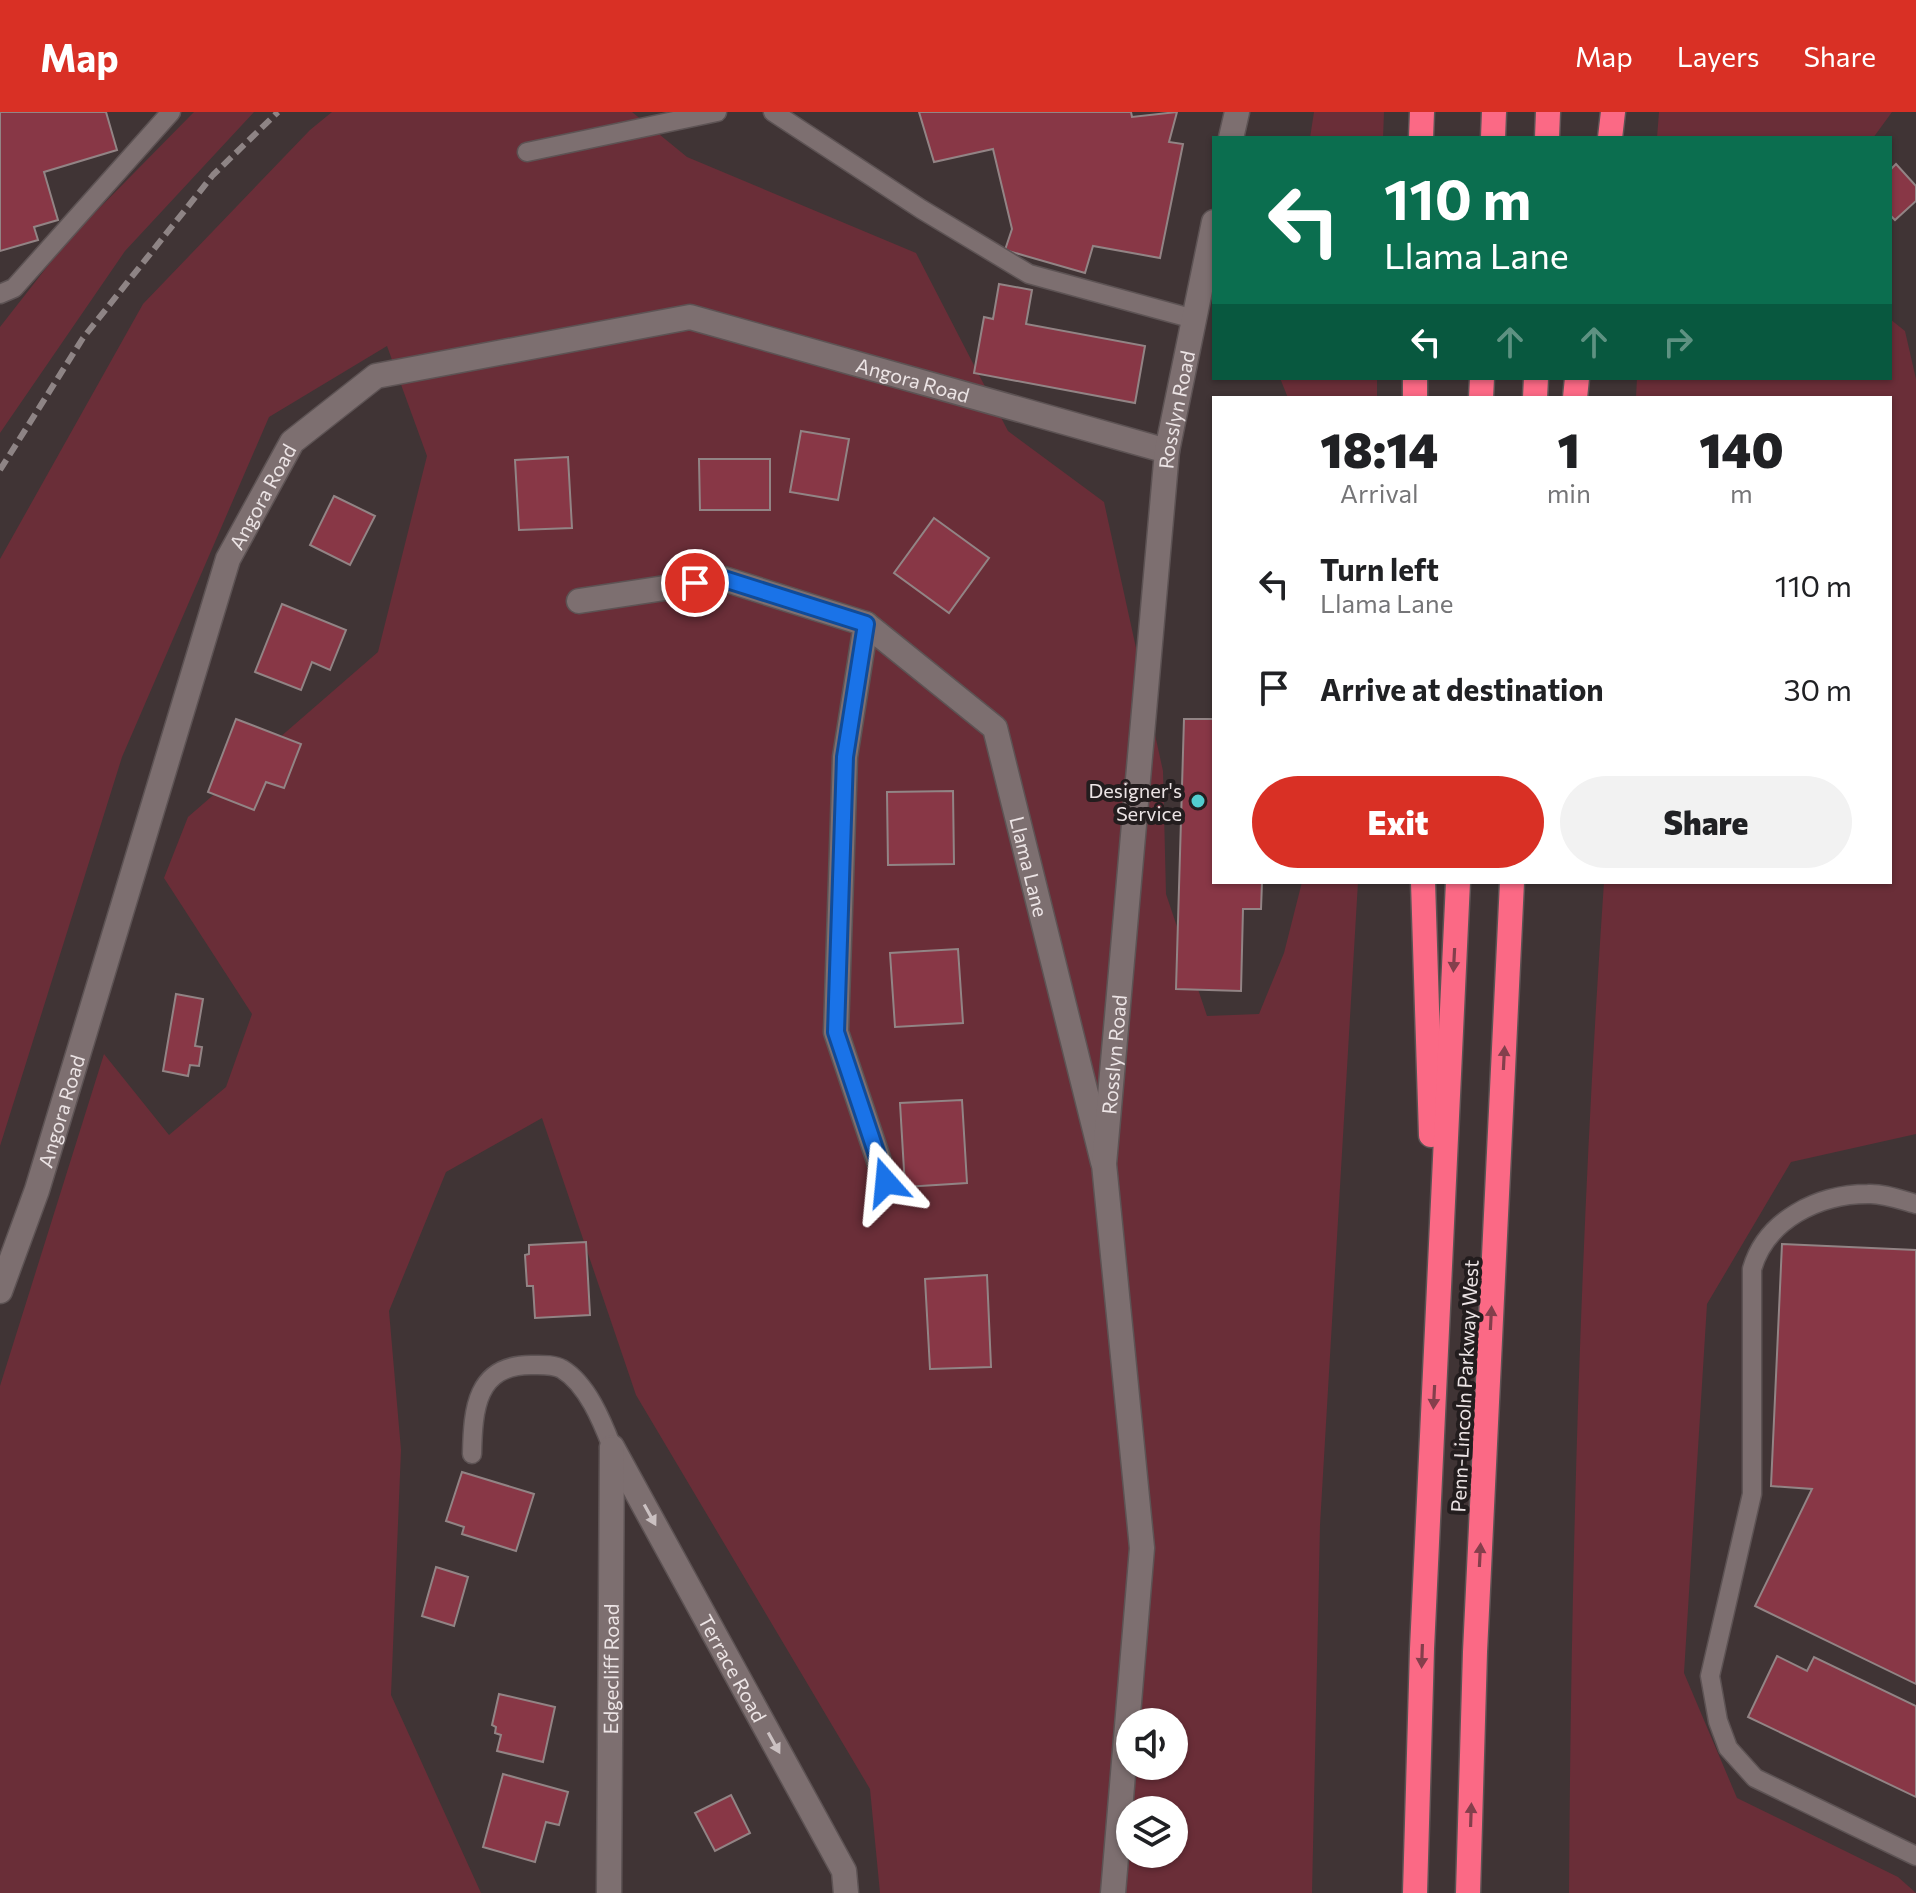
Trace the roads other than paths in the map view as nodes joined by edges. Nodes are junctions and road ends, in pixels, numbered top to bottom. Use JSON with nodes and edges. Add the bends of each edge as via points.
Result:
{"nodes":[{"id":1,"x":171,"y":112,"type":"edge"},
{"id":2,"x":717,"y":112,"type":"edge"},
{"id":3,"x":773,"y":112,"type":"edge"},
{"id":4,"x":1237,"y":112,"type":"edge"},
{"id":5,"x":1422,"y":112,"type":"edge"},
{"id":6,"x":1494,"y":112,"type":"edge"},
{"id":7,"x":1548,"y":112,"type":"edge"},
{"id":8,"x":1613,"y":112,"type":"edge"},
{"id":9,"x":1231,"y":136,"type":"edge"},
{"id":10,"x":1421,"y":136,"type":"edge"},
{"id":11,"x":1493,"y":136,"type":"edge"},
{"id":12,"x":1547,"y":136,"type":"edge"},
{"id":13,"x":1610,"y":136,"type":"edge"},
{"id":14,"x":527,"y":152,"type":"dead end"},
{"id":15,"x":1212,"y":232,"type":"edge"},
{"id":16,"x":0,"y":294,"type":"edge"},
{"id":17,"x":1194,"y":319,"type":"junction"},
{"id":18,"x":1167,"y":451,"type":"junction"},
{"id":19,"x":579,"y":601,"type":"dead end"},
{"id":20,"x":866,"y":624,"type":"junction"},
{"id":21,"x":1423,"y":884,"type":"edge"},
{"id":22,"x":1458,"y":884,"type":"edge"},
{"id":23,"x":1512,"y":884,"type":"edge"},
{"id":24,"x":1104,"y":1164,"type":"junction"},
{"id":25,"x":886,"y":1182,"type":"dead end"},
{"id":26,"x":1916,"y":1204,"type":"edge"},
{"id":27,"x":0,"y":1291,"type":"edge"},
{"id":28,"x":1437,"y":1319,"type":"junction"},
{"id":29,"x":612,"y":1447,"type":"junction"},
{"id":30,"x":472,"y":1454,"type":"dead end"},
{"id":31,"x":1916,"y":1856,"type":"edge"},
{"id":32,"x":609,"y":1893,"type":"edge"},
{"id":33,"x":846,"y":1893,"type":"edge"},
{"id":34,"x":1113,"y":1893,"type":"edge"},
{"id":35,"x":1415,"y":1893,"type":"edge"},
{"id":36,"x":1468,"y":1893,"type":"edge"}],
"edges":[{"from":1,"to":16,"type":"lane","via":[[14,288]]},
{"from":2,"to":14,"type":"lane"},
{"from":3,"to":17,"type":"lane","via":[[1029,274]]},
{"from":4,"to":9,"type":"street"},
{"from":5,"to":10,"type":"highway"},
{"from":6,"to":11,"type":"highway"},
{"from":7,"to":12,"type":"highway"},
{"from":8,"to":13,"type":"highway"},
{"from":15,"to":17,"type":"street","name":"Rosslyn Road"},
{"from":17,"to":18,"type":"street","name":"Rosslyn Road"},
{"from":18,"to":24,"type":"street","name":"Rosslyn Road"},
{"from":18,"to":27,"type":"street","name":"Angora Road","via":[[690,317],[376,376],[292,442],[228,559],[37,1190]]},
{"from":19,"to":20,"type":"street","name":"Llama Lane","via":[[724,579]]},
{"from":20,"to":24,"type":"street","name":"Llama Lane","via":[[995,728]]},
{"from":20,"to":25,"type":"street","via":[[845,757],[836,1032]]},
{"from":21,"to":28,"type":"highway"},
{"from":22,"to":28,"type":"highway","name":"Penn-Lincoln Parkway West","one_way":true},
{"from":36,"to":23,"type":"highway","name":"Penn-Lincoln Parkway West","one_way":true},
{"from":24,"to":34,"type":"street","name":"Rosslyn Road","via":[[1142,1548]]},
{"from":26,"to":31,"type":"lane","via":[[1870,1193],[1837,1197],[1797,1212],[1758,1248],[1752,1269],[1752,1494],[1710,1676],[1728,1748],[1755,1778]]},
{"from":28,"to":35,"type":"highway","name":"Penn-Lincoln Parkway West","one_way":true},
{"from":29,"to":30,"type":"lane","via":[[600,1414],[563,1370],[511,1365],[487,1381],[473,1415]]},
{"from":29,"to":32,"type":"street","name":"Edgecliff Road"},
{"from":29,"to":33,"type":"street","name":"Terrace Road","one_way":true,"via":[[844,1871]]}]}
